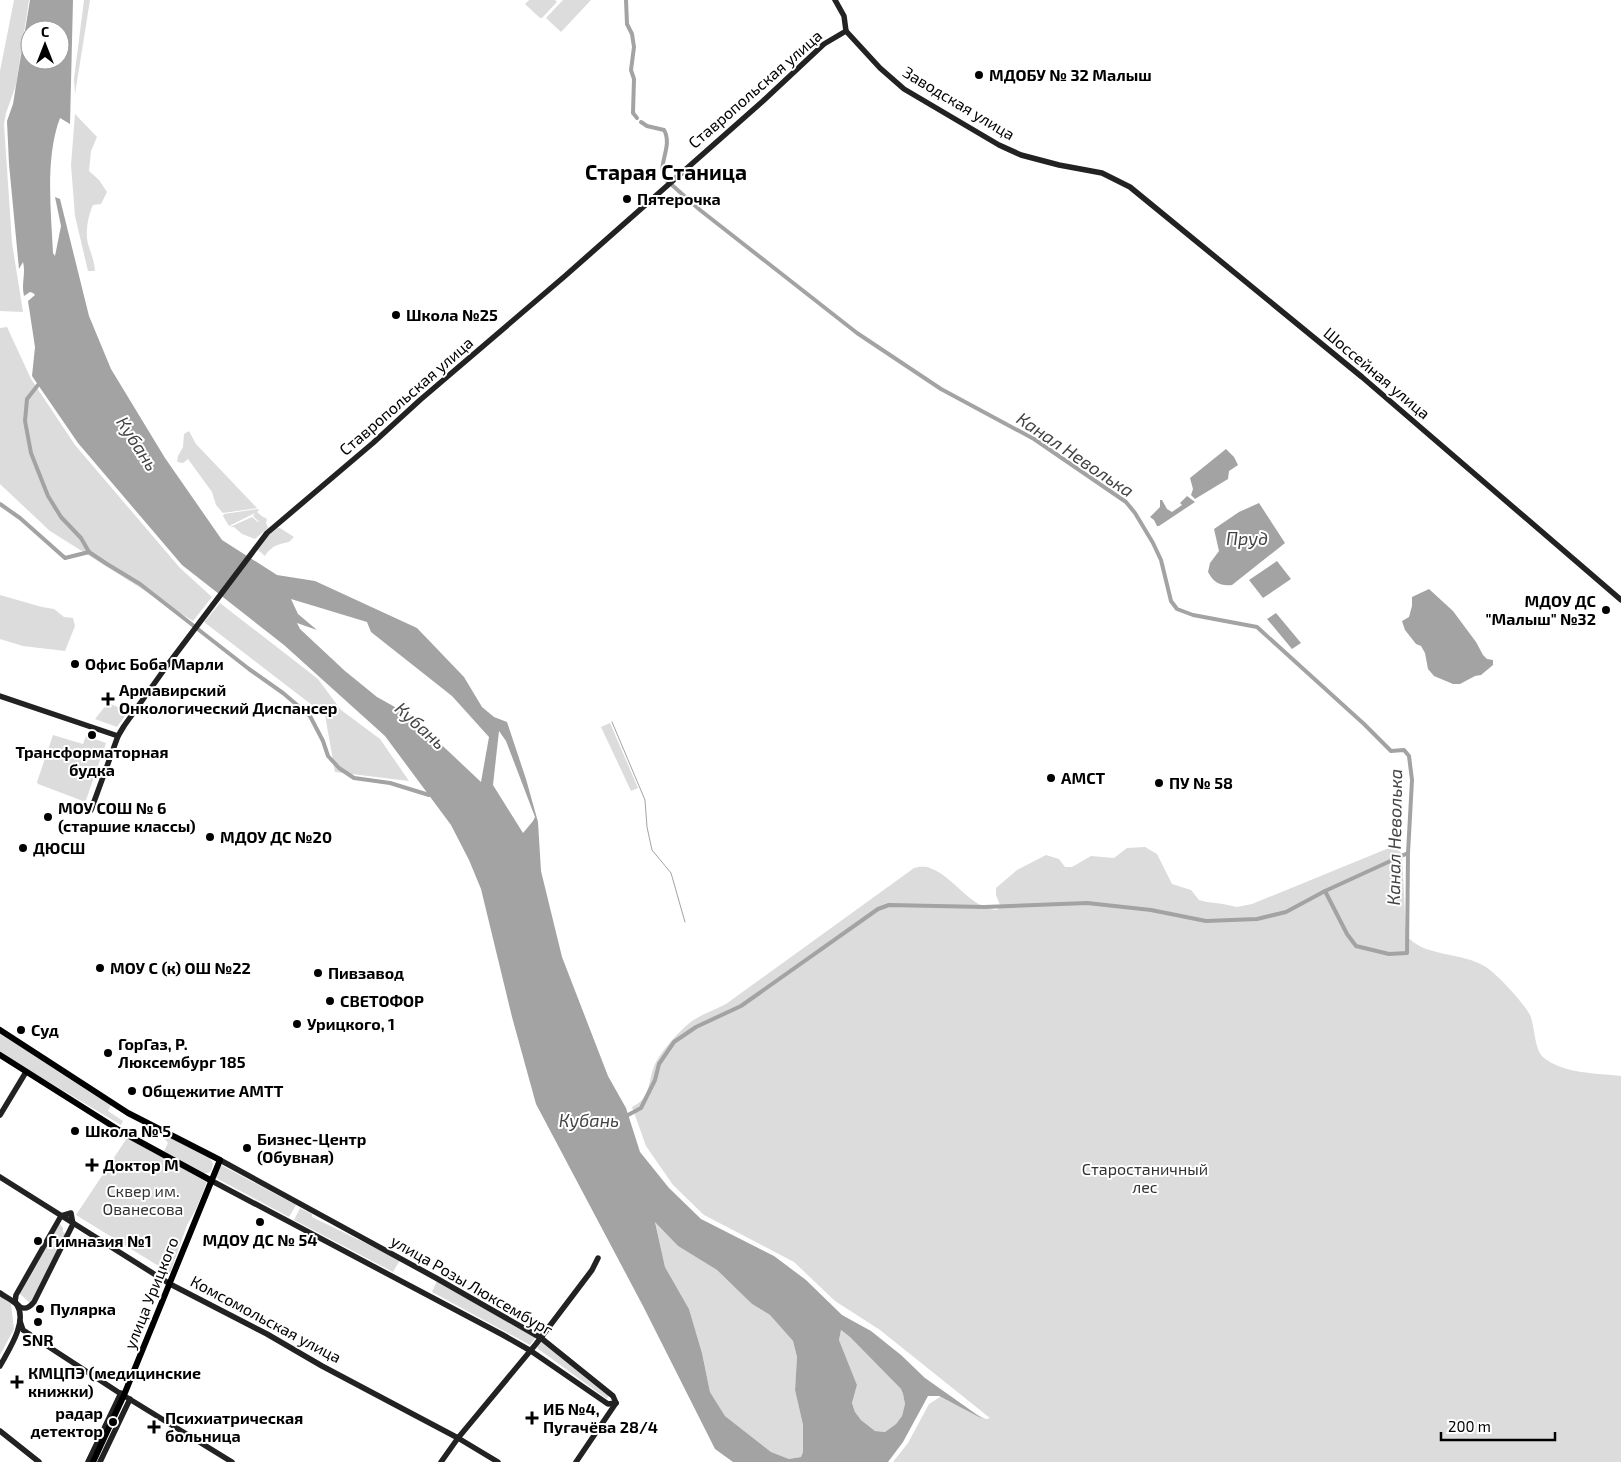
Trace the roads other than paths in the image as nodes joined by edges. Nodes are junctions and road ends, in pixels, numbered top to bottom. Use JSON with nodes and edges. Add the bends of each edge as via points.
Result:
{"nodes":[{"id":1,"x":835,"y":0,"type":"edge"},
{"id":2,"x":846,"y":31,"type":"junction"},
{"id":3,"x":1109,"y":176,"type":"joint"},
{"id":4,"x":1621,"y":600,"type":"edge"},
{"id":5,"x":0,"y":696,"type":"edge"},
{"id":6,"x":118,"y":736,"type":"junction"},
{"id":7,"x":91,"y":810,"type":"dead end"},
{"id":8,"x":0,"y":1030,"type":"edge"},
{"id":9,"x":0,"y":1055,"type":"edge"},
{"id":10,"x":26,"y":1072,"type":"junction"},
{"id":11,"x":0,"y":1115,"type":"edge"},
{"id":12,"x":220,"y":1160,"type":"junction"},
{"id":13,"x":0,"y":1177,"type":"edge"},
{"id":14,"x":212,"y":1181,"type":"junction"},
{"id":15,"x":61,"y":1216,"type":"junction"},
{"id":16,"x":73,"y":1224,"type":"junction"},
{"id":17,"x":598,"y":1258,"type":"dead end"},
{"id":18,"x":170,"y":1284,"type":"junction"},
{"id":19,"x":0,"y":1293,"type":"edge"},
{"id":20,"x":15,"y":1303,"type":"junction"},
{"id":21,"x":20,"y":1320,"type":"junction"},
{"id":22,"x":541,"y":1338,"type":"junction"},
{"id":23,"x":531,"y":1351,"type":"junction"},
{"id":24,"x":0,"y":1366,"type":"edge"},
{"id":25,"x":125,"y":1396,"type":"junction"},
{"id":26,"x":616,"y":1404,"type":"junction"},
{"id":27,"x":0,"y":1431,"type":"edge"},
{"id":28,"x":458,"y":1438,"type":"junction"},
{"id":29,"x":39,"y":1462,"type":"edge"},
{"id":30,"x":88,"y":1462,"type":"edge"},
{"id":31,"x":93,"y":1462,"type":"edge"},
{"id":32,"x":100,"y":1462,"type":"edge"},
{"id":33,"x":232,"y":1462,"type":"edge"},
{"id":34,"x":441,"y":1462,"type":"edge"},
{"id":35,"x":498,"y":1462,"type":"edge"},
{"id":36,"x":576,"y":1462,"type":"edge"}],
"edges":[{"from":1,"to":2,"type":"main road","name":"Заводская улица","via":[[844,16]]},
{"from":2,"to":3,"type":"main road","name":"Заводская улица","via":[[904,89],[999,145],[1035,160]]},
{"from":2,"to":6,"type":"main road","name":"Ставропольская улица","via":[[824,44],[672,181],[276,525],[256,546]]},
{"from":3,"to":4,"type":"main road","name":"Шоссейная улица","via":[[1130,187],[1362,377]]},
{"from":5,"to":6,"type":"main road"},
{"from":6,"to":7,"type":"main road","name":"Ставропольская улица"},
{"from":8,"to":12,"type":"main road","name":"улица Розы Люксембург","via":[[128,1113]]},
{"from":9,"to":10,"type":"main road","name":"улица Розы Люксембург"},
{"from":10,"to":11,"type":"main road"},
{"from":10,"to":14,"type":"main road","name":"улица Розы Люксембург","via":[[122,1132]]},
{"from":12,"to":14,"type":"main road","name":"улица Урицкого"},
{"from":12,"to":22,"type":"main road","name":"улица Розы Люксембург"},
{"from":13,"to":15,"type":"main road"},
{"from":14,"to":18,"type":"main road","name":"улица Урицкого"},
{"from":14,"to":23,"type":"main road","name":"улица Розы Люксембург"},
{"from":15,"to":16,"type":"main road","name":"Комсомольская улица","via":[[71,1213]]},
{"from":15,"to":20,"type":"main road","via":[[16,1295]]},
{"from":16,"to":18,"type":"main road","name":"Комсомольская улица"},
{"from":16,"to":20,"type":"main road","via":[[34,1302],[26,1308]]},
{"from":17,"to":22,"type":"main road"},
{"from":18,"to":25,"type":"main road","name":"улица Урицкого"},
{"from":18,"to":28,"type":"main road","name":"Комсомольская улица"},
{"from":19,"to":20,"type":"main road"},
{"from":20,"to":21,"type":"main road"},
{"from":21,"to":24,"type":"main road"},
{"from":21,"to":25,"type":"main road","via":[[23,1330]]},
{"from":22,"to":23,"type":"main road"},
{"from":22,"to":26,"type":"main road","name":"улица Розы Люксембург","via":[[614,1396]]},
{"from":23,"to":26,"type":"main road","name":"улица Розы Люксембург","via":[[608,1404]]},
{"from":23,"to":28,"type":"main road"},
{"from":25,"to":30,"type":"main road","name":"улица Урицкого"},
{"from":25,"to":31,"type":"main road","name":"улица Урицкого"},
{"from":25,"to":32,"type":"main road","name":"улица Урицкого"},
{"from":25,"to":33,"type":"main road"},
{"from":26,"to":36,"type":"main road"},
{"from":27,"to":29,"type":"main road"},
{"from":28,"to":34,"type":"main road"},
{"from":28,"to":35,"type":"main road","name":"Комсомольская улица"}]}
